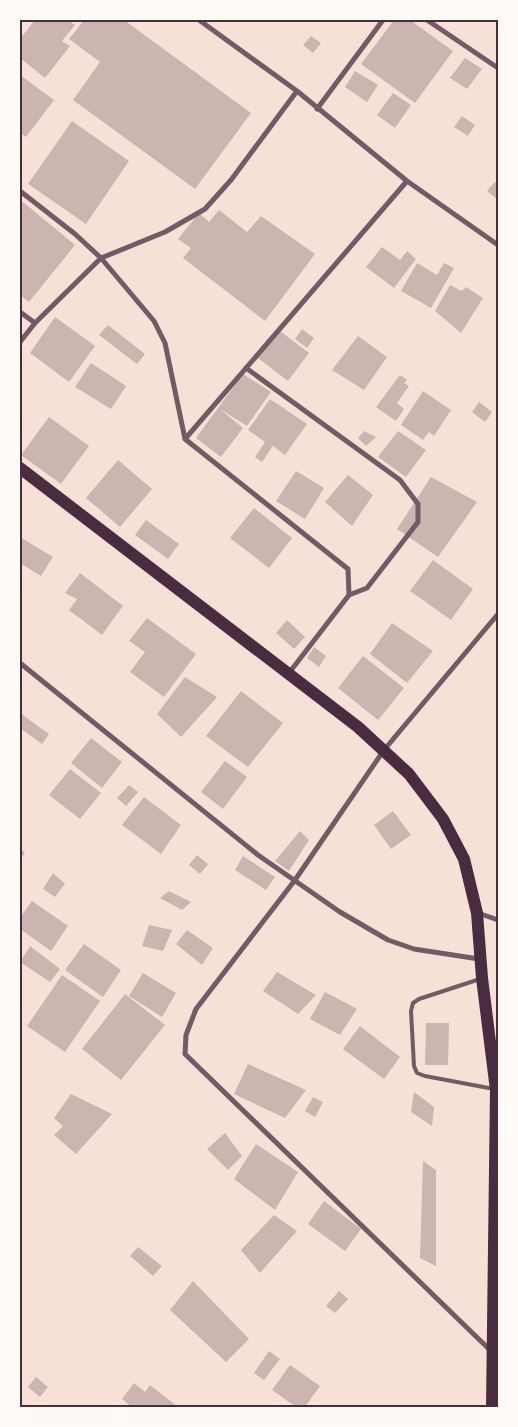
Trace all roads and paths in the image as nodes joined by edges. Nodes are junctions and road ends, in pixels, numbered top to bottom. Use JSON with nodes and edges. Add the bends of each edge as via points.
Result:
{"nodes":[{"id":1,"x":199,"y":20,"type":"edge"},
{"id":2,"x":383,"y":20,"type":"edge"},
{"id":3,"x":427,"y":20,"type":"edge"},
{"id":4,"x":498,"y":68,"type":"edge"},
{"id":5,"x":297,"y":91,"type":"junction"},
{"id":6,"x":317,"y":109,"type":"junction"},
{"id":7,"x":407,"y":181,"type":"junction"},
{"id":8,"x":20,"y":191,"type":"edge"},
{"id":9,"x":498,"y":245,"type":"edge"},
{"id":10,"x":101,"y":258,"type":"junction"},
{"id":11,"x":20,"y":312,"type":"edge"},
{"id":12,"x":35,"y":323,"type":"junction"},
{"id":13,"x":20,"y":342,"type":"edge"},
{"id":14,"x":246,"y":368,"type":"junction"},
{"id":15,"x":185,"y":439,"type":"junction"},
{"id":16,"x":22,"y":472,"type":"edge"},
{"id":17,"x":349,"y":595,"type":"junction"},
{"id":18,"x":498,"y":614,"type":"edge"},
{"id":19,"x":20,"y":664,"type":"edge"},
{"id":20,"x":289,"y":674,"type":"junction"},
{"id":21,"x":384,"y":750,"type":"junction"},
{"id":22,"x":295,"y":880,"type":"junction"},
{"id":23,"x":477,"y":913,"type":"junction"},
{"id":24,"x":498,"y":920,"type":"edge"},
{"id":25,"x":481,"y":960,"type":"junction"},
{"id":26,"x":482,"y":978,"type":"junction"},
{"id":27,"x":496,"y":1090,"type":"junction"},
{"id":28,"x":493,"y":1353,"type":"junction"},
{"id":29,"x":492,"y":1407,"type":"edge"}],
"edges":[{"from":1,"to":5,"type":"street"},
{"from":2,"to":6,"type":"street"},
{"from":3,"to":4,"type":"street"},
{"from":5,"to":6,"type":"street"},
{"from":5,"to":10,"type":"street","via":[[231,180],[205,209],[165,232]]},
{"from":6,"to":7,"type":"street"},
{"from":7,"to":9,"type":"street"},
{"from":7,"to":14,"type":"street"},
{"from":8,"to":10,"type":"street"},
{"from":10,"to":12,"type":"street"},
{"from":10,"to":15,"type":"street","via":[[154,321],[165,343]]},
{"from":11,"to":12,"type":"street"},
{"from":12,"to":13,"type":"street"},
{"from":14,"to":15,"type":"street"},
{"from":14,"to":17,"type":"street","via":[[400,480],[418,504],[418,522],[367,588]]},
{"from":15,"to":17,"type":"street","via":[[348,569]]},
{"from":16,"to":20,"type":"main road"},
{"from":17,"to":20,"type":"street"},
{"from":18,"to":21,"type":"street"},
{"from":19,"to":22,"type":"street","via":[[258,855]]},
{"from":20,"to":21,"type":"main road"},
{"from":21,"to":22,"type":"street"},
{"from":21,"to":23,"type":"main road","via":[[409,774],[443,819],[464,859]]},
{"from":22,"to":25,"type":"street","via":[[388,940],[414,950]]},
{"from":22,"to":28,"type":"street","via":[[196,1009],[186,1035],[185,1054]]},
{"from":23,"to":24,"type":"street"},
{"from":23,"to":25,"type":"main road"},
{"from":25,"to":26,"type":"main road"},
{"from":26,"to":27,"type":"main road"},
{"from":26,"to":27,"type":"lane","via":[[413,1003],[410,1011],[414,1066],[417,1073],[425,1076]]},
{"from":27,"to":28,"type":"main road"},
{"from":28,"to":29,"type":"main road"}]}
